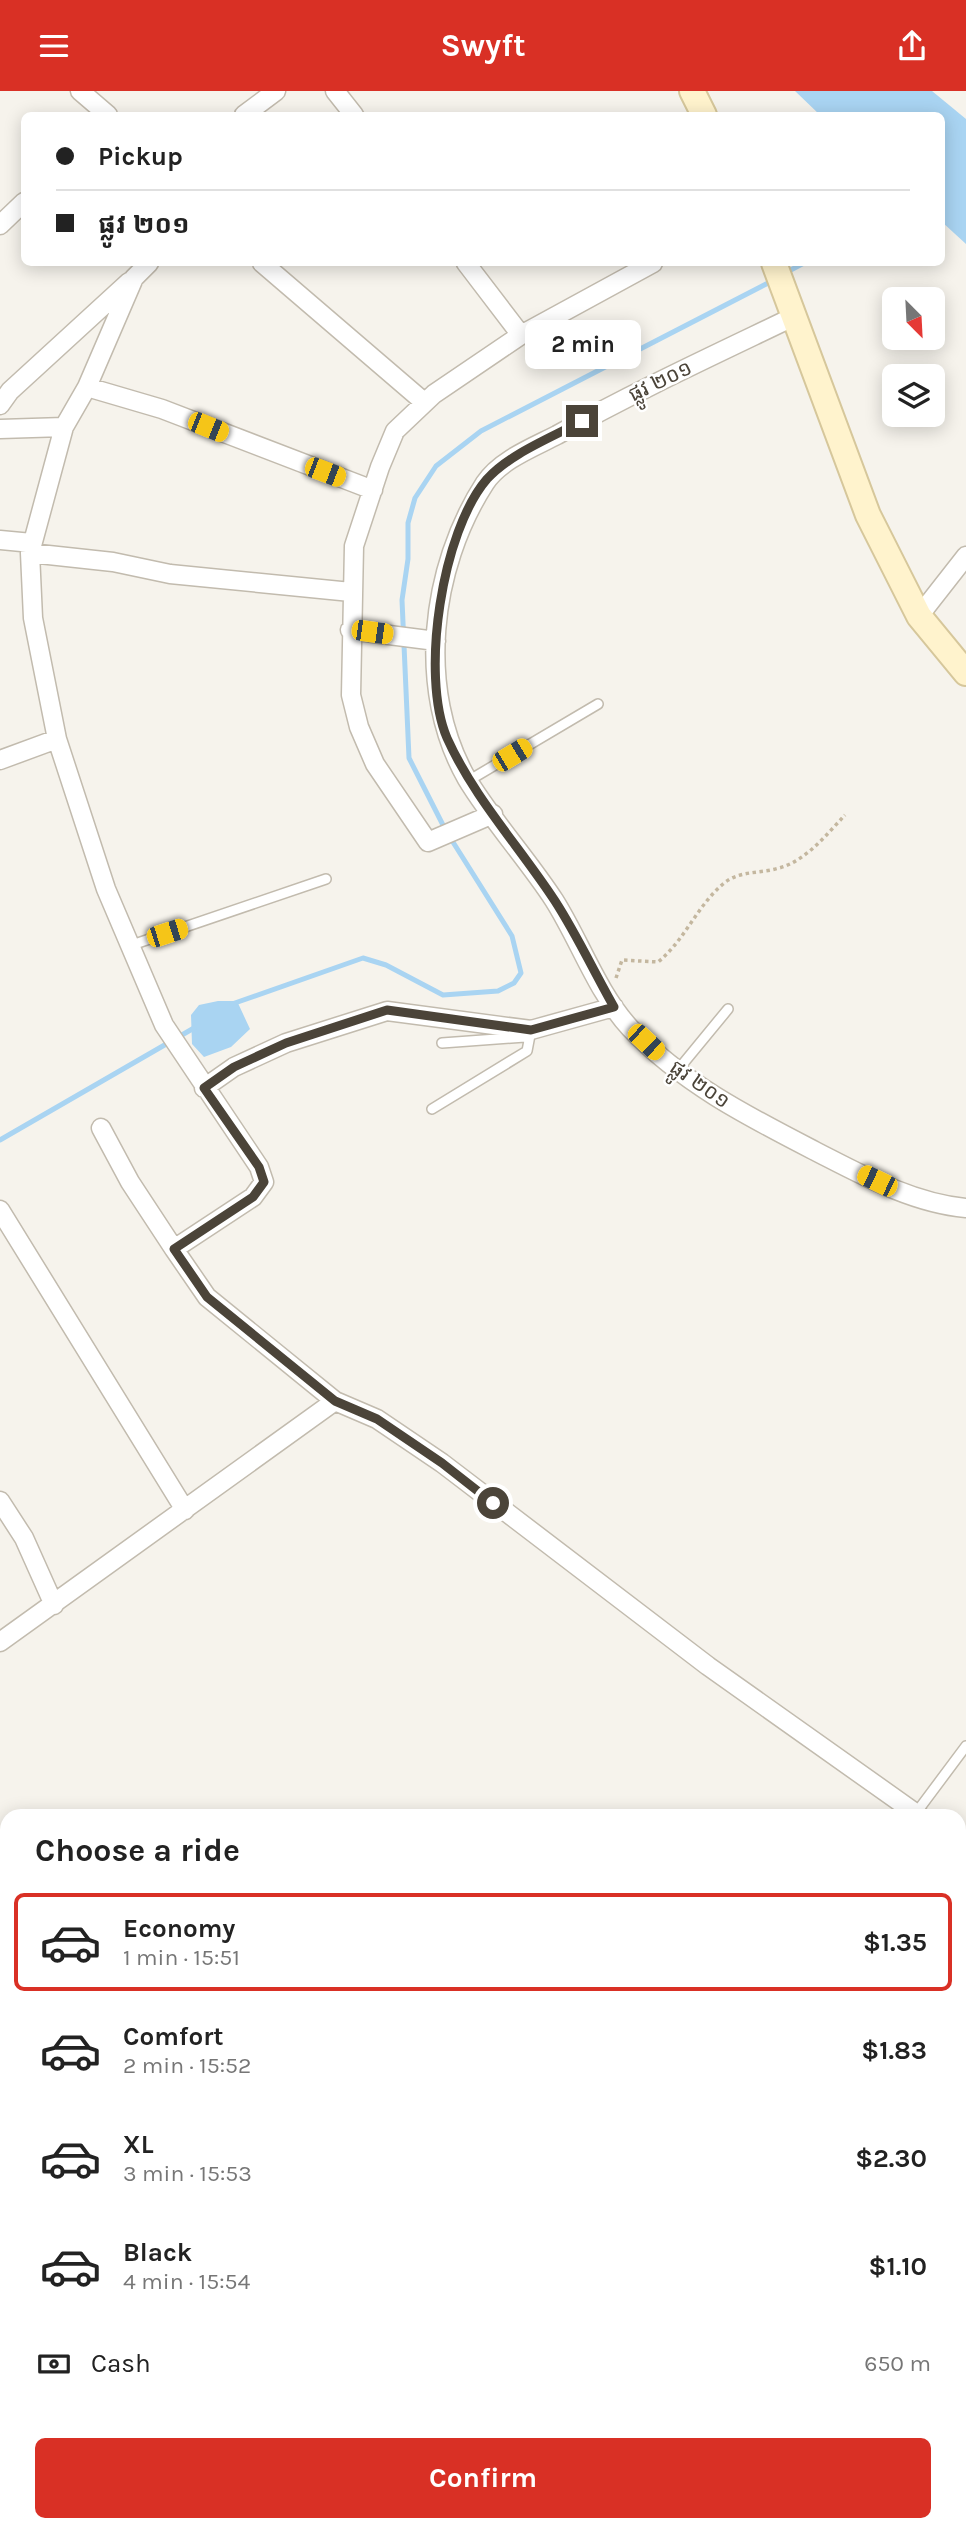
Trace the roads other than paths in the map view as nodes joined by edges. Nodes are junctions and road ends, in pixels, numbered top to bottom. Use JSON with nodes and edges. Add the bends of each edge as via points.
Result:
{"nodes":[{"id":1,"x":80,"y":91,"type":"edge"},
{"id":2,"x":276,"y":91,"type":"edge"},
{"id":3,"x":335,"y":91,"type":"edge"},
{"id":4,"x":692,"y":91,"type":"edge"},
{"id":5,"x":104,"y":112,"type":"edge"},
{"id":6,"x":248,"y":112,"type":"edge"},
{"id":7,"x":352,"y":112,"type":"edge"},
{"id":8,"x":702,"y":112,"type":"edge"},
{"id":9,"x":21,"y":205,"type":"edge"},
{"id":10,"x":0,"y":225,"type":"edge"},
{"id":11,"x":146,"y":266,"type":"edge"},
{"id":12,"x":265,"y":266,"type":"edge"},
{"id":13,"x":468,"y":266,"type":"edge"},
{"id":14,"x":648,"y":266,"type":"edge"},
{"id":15,"x":775,"y":266,"type":"edge"},
{"id":16,"x":134,"y":278,"type":"junction"},
{"id":17,"x":791,"y":310,"type":"junction"},
{"id":18,"x":521,"y":335,"type":"junction"},
{"id":19,"x":87,"y":387,"type":"junction"},
{"id":20,"x":424,"y":402,"type":"junction"},
{"id":21,"x":0,"y":405,"type":"edge"},
{"id":22,"x":64,"y":427,"type":"junction"},
{"id":23,"x":0,"y":429,"type":"edge"},
{"id":24,"x":373,"y":490,"type":"junction"},
{"id":25,"x":0,"y":540,"type":"edge"},
{"id":26,"x":31,"y":548,"type":"junction"},
{"id":27,"x":966,"y":556,"type":"edge"},
{"id":28,"x":351,"y":592,"type":"junction"},
{"id":29,"x":919,"y":616,"type":"junction"},
{"id":30,"x":350,"y":630,"type":"junction"},
{"id":31,"x":436,"y":641,"type":"junction"},
{"id":32,"x":966,"y":673,"type":"edge"},
{"id":33,"x":598,"y":704,"type":"dead end"},
{"id":34,"x":57,"y":739,"type":"junction"},
{"id":35,"x":0,"y":760,"type":"edge"},
{"id":36,"x":468,"y":781,"type":"junction"},
{"id":37,"x":493,"y":814,"type":"junction"},
{"id":38,"x":326,"y":879,"type":"dead end"},
{"id":39,"x":129,"y":946,"type":"junction"},
{"id":40,"x":611,"y":1001,"type":"junction"},
{"id":41,"x":729,"y":1009,"type":"dead end"},
{"id":42,"x":530,"y":1033,"type":"junction"},
{"id":43,"x":442,"y":1043,"type":"dead end"},
{"id":44,"x":677,"y":1071,"type":"junction"},
{"id":45,"x":204,"y":1088,"type":"junction"},
{"id":46,"x":432,"y":1109,"type":"dead end"},
{"id":47,"x":101,"y":1128,"type":"dead end"},
{"id":48,"x":966,"y":1208,"type":"edge"},
{"id":49,"x":0,"y":1210,"type":"edge"},
{"id":50,"x":174,"y":1249,"type":"junction"},
{"id":51,"x":335,"y":1401,"type":"junction"},
{"id":52,"x":0,"y":1501,"type":"edge"},
{"id":53,"x":185,"y":1510,"type":"junction"},
{"id":54,"x":54,"y":1605,"type":"junction"},
{"id":55,"x":0,"y":1642,"type":"edge"},
{"id":56,"x":966,"y":1746,"type":"edge"},
{"id":57,"x":910,"y":1809,"type":"edge"},
{"id":58,"x":922,"y":1809,"type":"edge"}],
"edges":[{"from":1,"to":5,"type":"street"},
{"from":2,"to":6,"type":"street"},
{"from":3,"to":7,"type":"street"},
{"from":4,"to":8,"type":"street"},
{"from":9,"to":10,"type":"street"},
{"from":11,"to":16,"type":"street"},
{"from":12,"to":20,"type":"street"},
{"from":13,"to":18,"type":"street"},
{"from":14,"to":18,"type":"street"},
{"from":15,"to":17,"type":"street"},
{"from":16,"to":19,"type":"street"},
{"from":16,"to":21,"type":"street"},
{"from":17,"to":29,"type":"street","via":[[868,515]]},
{"from":17,"to":31,"type":"street","name":"ផ្លូវ ២០១","via":[[514,458],[487,479],[449,554]]},
{"from":18,"to":20,"type":"street"},
{"from":19,"to":22,"type":"street"},
{"from":19,"to":24,"type":"street","via":[[162,409]]},
{"from":20,"to":24,"type":"street","via":[[395,431]]},
{"from":22,"to":23,"type":"street"},
{"from":22,"to":26,"type":"street"},
{"from":24,"to":28,"type":"street","via":[[354,546]]},
{"from":25,"to":26,"type":"street"},
{"from":26,"to":28,"type":"street","via":[[180,575]]},
{"from":26,"to":34,"type":"street","via":[[33,618]]},
{"from":27,"to":29,"type":"street"},
{"from":28,"to":30,"type":"street"},
{"from":29,"to":32,"type":"street"},
{"from":30,"to":31,"type":"street"},
{"from":30,"to":37,"type":"street","via":[[351,695],[359,727],[375,764],[428,842]]},
{"from":31,"to":36,"type":"street","name":"ផ្លូវ ២០១","via":[[437,695],[446,734]]},
{"from":33,"to":36,"type":"lane"},
{"from":34,"to":35,"type":"street"},
{"from":34,"to":39,"type":"street"},
{"from":36,"to":37,"type":"street","name":"ផ្លូវ ២០១"},
{"from":37,"to":40,"type":"street","name":"ផ្លូវ ២០១","via":[[555,901]]},
{"from":38,"to":39,"type":"lane"},
{"from":39,"to":45,"type":"street","via":[[167,1029]]},
{"from":40,"to":42,"type":"street"},
{"from":40,"to":44,"type":"street","name":"ផ្លូវ ២០១","via":[[630,1027]]},
{"from":41,"to":44,"type":"lane"},
{"from":42,"to":43,"type":"lane"},
{"from":42,"to":45,"type":"street","via":[[387,1010],[286,1043],[234,1067]]},
{"from":42,"to":46,"type":"lane","via":[[527,1051],[520,1057]]},
{"from":44,"to":48,"type":"street","name":"ផ្លូវ ២០១","via":[[740,1112],[897,1191]]},
{"from":45,"to":50,"type":"street","via":[[259,1167],[264,1182],[253,1197]]},
{"from":47,"to":50,"type":"street"},
{"from":49,"to":53,"type":"street"},
{"from":50,"to":51,"type":"street","via":[[207,1297]]},
{"from":51,"to":53,"type":"street"},
{"from":51,"to":57,"type":"street","via":[[377,1419],[442,1463],[708,1666]]},
{"from":52,"to":54,"type":"street","via":[[24,1538]]},
{"from":53,"to":54,"type":"street"},
{"from":54,"to":55,"type":"street"},
{"from":56,"to":58,"type":"lane"}]}
